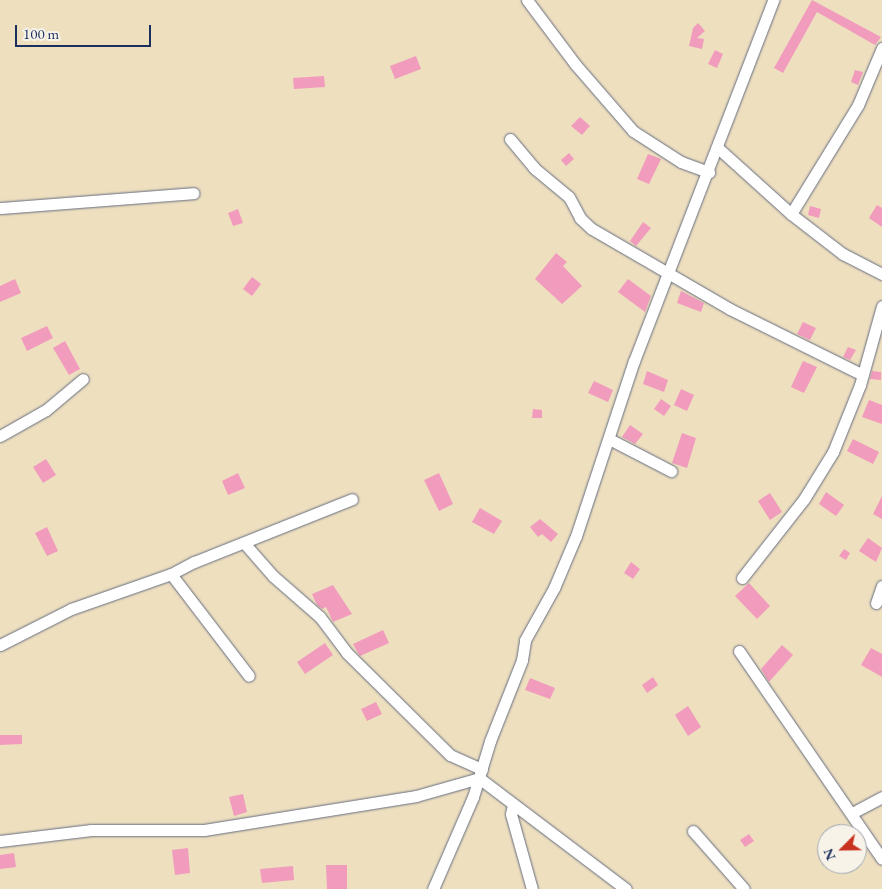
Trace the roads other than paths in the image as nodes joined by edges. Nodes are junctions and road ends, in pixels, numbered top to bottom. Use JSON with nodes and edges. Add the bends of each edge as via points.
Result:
{"nodes":[{"id":1,"x":527,"y":0,"type":"edge"},
{"id":2,"x":773,"y":0,"type":"edge"},
{"id":3,"x":882,"y":48,"type":"edge"},
{"id":4,"x":510,"y":139,"type":"dead end"},
{"id":5,"x":718,"y":148,"type":"junction"},
{"id":6,"x":709,"y":172,"type":"junction"},
{"id":7,"x":194,"y":193,"type":"dead end"},
{"id":8,"x":0,"y":208,"type":"edge"},
{"id":9,"x":791,"y":214,"type":"junction"},
{"id":10,"x":669,"y":273,"type":"junction"},
{"id":11,"x":882,"y":274,"type":"edge"},
{"id":12,"x":882,"y":306,"type":"edge"},
{"id":13,"x":863,"y":375,"type":"junction"},
{"id":14,"x":83,"y":379,"type":"dead end"},
{"id":15,"x":0,"y":436,"type":"edge"},
{"id":16,"x":608,"y":439,"type":"junction"},
{"id":17,"x":671,"y":471,"type":"dead end"},
{"id":18,"x":352,"y":499,"type":"dead end"},
{"id":19,"x":245,"y":544,"type":"junction"},
{"id":20,"x":171,"y":574,"type":"junction"},
{"id":21,"x":742,"y":578,"type":"dead end"},
{"id":22,"x":882,"y":586,"type":"edge"},
{"id":23,"x":876,"y":603,"type":"dead end"},
{"id":24,"x":0,"y":645,"type":"edge"},
{"id":25,"x":739,"y":651,"type":"dead end"},
{"id":26,"x":249,"y":676,"type":"dead end"},
{"id":27,"x":480,"y":773,"type":"junction"},
{"id":28,"x":882,"y":797,"type":"edge"},
{"id":29,"x":513,"y":805,"type":"junction"},
{"id":30,"x":852,"y":813,"type":"junction"},
{"id":31,"x":693,"y":831,"type":"dead end"},
{"id":32,"x":0,"y":841,"type":"edge"},
{"id":33,"x":882,"y":858,"type":"edge"},
{"id":34,"x":433,"y":889,"type":"edge"},
{"id":35,"x":532,"y":889,"type":"edge"},
{"id":36,"x":626,"y":889,"type":"edge"},
{"id":37,"x":744,"y":889,"type":"edge"}],
"edges":[{"from":1,"to":6,"type":"street","via":[[575,64],[634,131],[682,162]]},
{"from":2,"to":5,"type":"street"},
{"from":3,"to":9,"type":"street","via":[[858,104]]},
{"from":4,"to":10,"type":"street","via":[[534,168],[569,197],[580,218]]},
{"from":5,"to":6,"type":"street"},
{"from":5,"to":9,"type":"street"},
{"from":6,"to":10,"type":"street"},
{"from":7,"to":8,"type":"street"},
{"from":9,"to":11,"type":"street","via":[[843,254]]},
{"from":10,"to":13,"type":"street","via":[[730,309]]},
{"from":10,"to":16,"type":"street"},
{"from":12,"to":13,"type":"street"},
{"from":13,"to":21,"type":"street","via":[[833,452],[804,499]]},
{"from":14,"to":15,"type":"street","via":[[46,410]]},
{"from":16,"to":17,"type":"street"},
{"from":16,"to":27,"type":"street","via":[[558,579],[525,640],[522,660]]},
{"from":18,"to":19,"type":"street"},
{"from":19,"to":20,"type":"street"},
{"from":19,"to":27,"type":"street","via":[[273,576],[320,617],[347,653],[450,755]]},
{"from":20,"to":24,"type":"street","via":[[71,609]]},
{"from":20,"to":26,"type":"street"},
{"from":22,"to":23,"type":"street"},
{"from":25,"to":30,"type":"street"},
{"from":27,"to":29,"type":"street"},
{"from":27,"to":32,"type":"street","via":[[416,796],[204,830],[91,830]]},
{"from":27,"to":34,"type":"street"},
{"from":28,"to":30,"type":"street"},
{"from":29,"to":35,"type":"street","via":[[511,814]]},
{"from":29,"to":36,"type":"street"},
{"from":30,"to":33,"type":"street"},
{"from":31,"to":37,"type":"street"}]}
